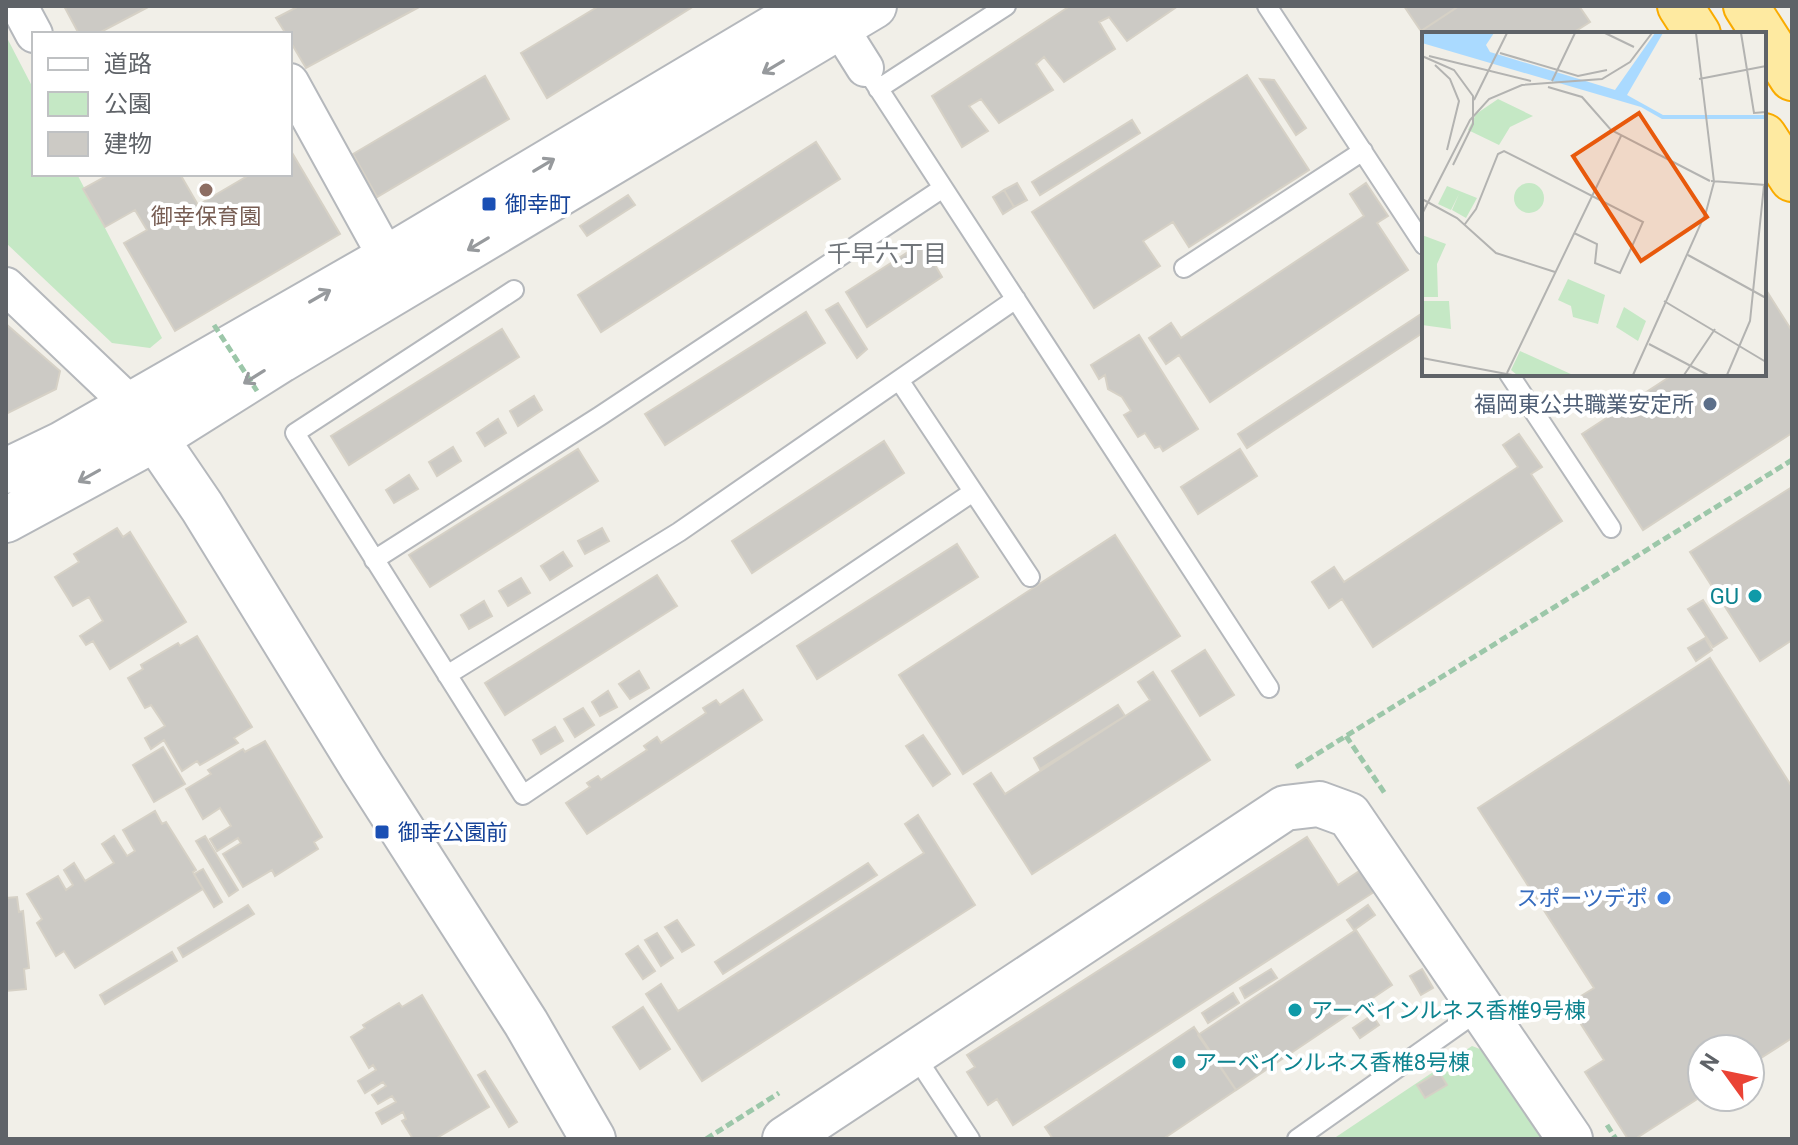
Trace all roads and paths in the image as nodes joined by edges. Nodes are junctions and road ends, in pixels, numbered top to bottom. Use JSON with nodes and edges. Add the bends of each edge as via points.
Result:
{"nodes":[{"id":1,"x":19,"y":6,"type":"edge"},
{"id":2,"x":1006,"y":6,"type":"edge"},
{"id":3,"x":1267,"y":6,"type":"edge"},
{"id":4,"x":1680,"y":6,"type":"edge"},
{"id":5,"x":1746,"y":6,"type":"edge"},
{"id":6,"x":837,"y":11,"type":"edge"},
{"id":7,"x":33,"y":32,"type":"edge"},
{"id":8,"x":1697,"y":32,"type":"edge"},
{"id":9,"x":1763,"y":32,"type":"edge"},
{"id":10,"x":1766,"y":37,"type":"edge"},
{"id":11,"x":872,"y":78,"type":"junction"},
{"id":12,"x":1792,"y":78,"type":"edge"},
{"id":13,"x":292,"y":86,"type":"edge"},
{"id":14,"x":1766,"y":139,"type":"edge"},
{"id":15,"x":1363,"y":151,"type":"junction"},
{"id":16,"x":1792,"y":179,"type":"edge"},
{"id":17,"x":943,"y":188,"type":"junction"},
{"id":18,"x":1422,"y":242,"type":"edge"},
{"id":19,"x":387,"y":258,"type":"junction"},
{"id":20,"x":1184,"y":268,"type":"dead end"},
{"id":21,"x":6,"y":286,"type":"edge"},
{"id":22,"x":514,"y":290,"type":"dead end"},
{"id":23,"x":1016,"y":299,"type":"junction"},
{"id":24,"x":214,"y":325,"type":"dead end"},
{"id":25,"x":1510,"y":376,"type":"edge"},
{"id":26,"x":899,"y":380,"type":"junction"},
{"id":27,"x":257,"y":391,"type":"dead end"},
{"id":28,"x":144,"y":422,"type":"junction"},
{"id":29,"x":6,"y":471,"type":"edge"},
{"id":30,"x":973,"y":492,"type":"junction"},
{"id":31,"x":6,"y":520,"type":"edge"},
{"id":32,"x":1611,"y":528,"type":"dead end"},
{"id":33,"x":374,"y":560,"type":"junction"},
{"id":34,"x":1030,"y":577,"type":"dead end"},
{"id":35,"x":447,"y":675,"type":"junction"},
{"id":36,"x":1269,"y":688,"type":"dead end"},
{"id":37,"x":1481,"y":1009,"type":"junction"},
{"id":38,"x":914,"y":1054,"type":"junction"},
{"id":39,"x":966,"y":1134,"type":"edge"},
{"id":40,"x":593,"y":1139,"type":"edge"},
{"id":41,"x":785,"y":1139,"type":"edge"},
{"id":42,"x":946,"y":1139,"type":"edge"},
{"id":43,"x":1297,"y":1139,"type":"edge"},
{"id":44,"x":1570,"y":1139,"type":"edge"}],
"edges":[{"from":1,"to":7,"type":"street"},
{"from":2,"to":11,"type":"lane"},
{"from":3,"to":15,"type":"lane"},
{"from":4,"to":8,"type":"highway"},
{"from":5,"to":9,"type":"highway"},
{"from":6,"to":11,"type":"street"},
{"from":19,"to":6,"type":"street","one_way":true},
{"from":6,"to":28,"type":"street","one_way":true,"via":[[281,360]]},
{"from":10,"to":12,"type":"highway"},
{"from":11,"to":17,"type":"lane"},
{"from":13,"to":19,"type":"street"},
{"from":14,"to":16,"type":"highway"},
{"from":15,"to":18,"type":"lane"},
{"from":15,"to":20,"type":"lane"},
{"from":17,"to":23,"type":"lane"},
{"from":17,"to":33,"type":"lane"},
{"from":28,"to":19,"type":"street","one_way":true},
{"from":21,"to":28,"type":"street"},
{"from":22,"to":33,"type":"lane","via":[[295,433]]},
{"from":23,"to":26,"type":"lane"},
{"from":23,"to":36,"type":"lane"},
{"from":24,"to":27,"type":"path","bridge":true},
{"from":25,"to":32,"type":"lane"},
{"from":26,"to":30,"type":"lane"},
{"from":26,"to":35,"type":"lane","via":[[679,532]]},
{"from":28,"to":29,"type":"street","via":[[62,444]]},
{"from":28,"to":31,"type":"street","one_way":true},
{"from":28,"to":40,"type":"street","via":[[526,1023]]},
{"from":30,"to":34,"type":"lane"},
{"from":30,"to":35,"type":"lane","via":[[523,795]]},
{"from":33,"to":35,"type":"lane"},
{"from":37,"to":38,"type":"street","via":[[1349,815],[1319,804],[1285,808]]},
{"from":37,"to":43,"type":"lane"},
{"from":37,"to":44,"type":"street"},
{"from":38,"to":39,"type":"lane"},
{"from":38,"to":41,"type":"street"},
{"from":39,"to":42,"type":"lane"}]}
